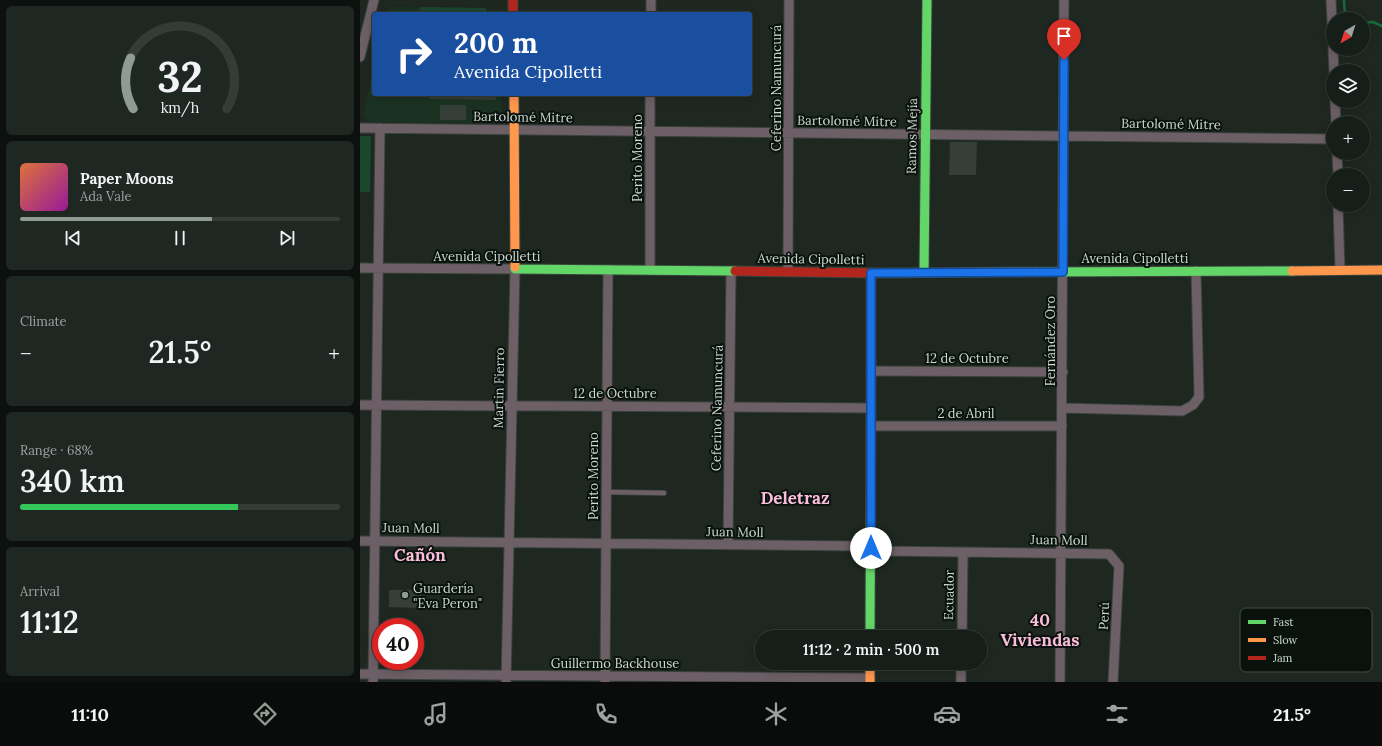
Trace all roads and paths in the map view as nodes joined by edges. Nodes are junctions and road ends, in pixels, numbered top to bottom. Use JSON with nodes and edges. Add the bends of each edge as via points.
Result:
{"nodes":[{"id":1,"x":374,"y":0,"type":"edge"},
{"id":2,"x":513,"y":0,"type":"edge"},
{"id":3,"x":651,"y":0,"type":"edge"},
{"id":4,"x":790,"y":0,"type":"edge"},
{"id":5,"x":927,"y":0,"type":"edge"},
{"id":6,"x":1064,"y":0,"type":"edge"},
{"id":7,"x":1331,"y":0,"type":"edge"},
{"id":8,"x":513,"y":12,"type":"edge"},
{"id":9,"x":651,"y":12,"type":"edge"},
{"id":10,"x":1332,"y":12,"type":"edge"},
{"id":11,"x":360,"y":57,"type":"edge"},
{"id":12,"x":514,"y":96,"type":"edge"},
{"id":13,"x":650,"y":96,"type":"edge"},
{"id":14,"x":360,"y":128,"type":"edge"},
{"id":15,"x":380,"y":128,"type":"junction"},
{"id":16,"x":514,"y":130,"type":"junction"},
{"id":17,"x":650,"y":131,"type":"junction"},
{"id":18,"x":789,"y":133,"type":"junction"},
{"id":19,"x":925,"y":134,"type":"junction"},
{"id":20,"x":1063,"y":136,"type":"junction"},
{"id":21,"x":1326,"y":139,"type":"edge"},
{"id":22,"x":1338,"y":212,"type":"edge"},
{"id":23,"x":360,"y":268,"type":"edge"},
{"id":24,"x":378,"y":268,"type":"junction"},
{"id":25,"x":515,"y":269,"type":"junction"},
{"id":26,"x":608,"y":270,"type":"junction"},
{"id":27,"x":650,"y":270,"type":"junction"},
{"id":28,"x":1340,"y":270,"type":"junction"},
{"id":29,"x":1382,"y":270,"type":"edge"},
{"id":30,"x":731,"y":271,"type":"junction"},
{"id":31,"x":788,"y":271,"type":"junction"},
{"id":32,"x":1196,"y":271,"type":"junction"},
{"id":33,"x":924,"y":272,"type":"junction"},
{"id":34,"x":1063,"y":272,"type":"junction"},
{"id":35,"x":871,"y":273,"type":"junction"},
{"id":36,"x":871,"y":371,"type":"junction"},
{"id":37,"x":1063,"y":372,"type":"junction"},
{"id":38,"x":360,"y":405,"type":"edge"},
{"id":39,"x":377,"y":405,"type":"junction"},
{"id":40,"x":512,"y":406,"type":"junction"},
{"id":41,"x":607,"y":406,"type":"junction"},
{"id":42,"x":730,"y":407,"type":"junction"},
{"id":43,"x":871,"y":408,"type":"junction"},
{"id":44,"x":1062,"y":408,"type":"junction"},
{"id":45,"x":871,"y":426,"type":"junction"},
{"id":46,"x":1062,"y":426,"type":"junction"},
{"id":47,"x":606,"y":492,"type":"junction"},
{"id":48,"x":664,"y":492,"type":"dead end"},
{"id":49,"x":360,"y":540,"type":"edge"},
{"id":50,"x":374,"y":541,"type":"junction"},
{"id":51,"x":509,"y":542,"type":"junction"},
{"id":52,"x":606,"y":543,"type":"junction"},
{"id":53,"x":728,"y":545,"type":"junction"},
{"id":54,"x":871,"y":548,"type":"junction"},
{"id":55,"x":963,"y":553,"type":"junction"},
{"id":56,"x":1061,"y":553,"type":"junction"},
{"id":57,"x":1109,"y":554,"type":"joint"},
{"id":58,"x":870,"y":630,"type":"edge"},
{"id":59,"x":962,"y":630,"type":"edge"},
{"id":60,"x":961,"y":670,"type":"edge"},
{"id":61,"x":360,"y":674,"type":"edge"},
{"id":62,"x":373,"y":678,"type":"edge"},
{"id":63,"x":506,"y":679,"type":"edge"},
{"id":64,"x":605,"y":679,"type":"edge"},
{"id":65,"x":730,"y":680,"type":"edge"},
{"id":66,"x":870,"y":680,"type":"edge"},
{"id":67,"x":961,"y":682,"type":"edge"},
{"id":68,"x":1060,"y":682,"type":"edge"},
{"id":69,"x":1113,"y":682,"type":"edge"}],
"edges":[{"from":1,"to":11,"type":"street"},
{"from":2,"to":8,"type":"street"},
{"from":3,"to":9,"type":"street"},
{"from":4,"to":18,"type":"street","name":"Ceferino Namuncurá"},
{"from":5,"to":19,"type":"street","name":"Ramos Mejía"},
{"from":6,"to":20,"type":"street","name":"Fernández Oro"},
{"from":7,"to":10,"type":"street"},
{"from":12,"to":16,"type":"street","name":"Martin Fierro"},
{"from":13,"to":17,"type":"street","name":"Perito Moreno"},
{"from":14,"to":15,"type":"street","name":"Bartolomé Mitre"},
{"from":15,"to":16,"type":"street","name":"Bartolomé Mitre"},
{"from":15,"to":24,"type":"street"},
{"from":16,"to":17,"type":"street","name":"Bartolomé Mitre"},
{"from":16,"to":25,"type":"street","name":"Martin Fierro"},
{"from":17,"to":18,"type":"street","name":"Bartolomé Mitre"},
{"from":17,"to":27,"type":"street","name":"Perito Moreno"},
{"from":18,"to":19,"type":"street","name":"Bartolomé Mitre"},
{"from":18,"to":31,"type":"street","name":"Ceferino Namuncurá"},
{"from":19,"to":20,"type":"street","name":"Bartolomé Mitre"},
{"from":19,"to":33,"type":"street","name":"Ramos Mejía"},
{"from":20,"to":21,"type":"street","name":"Bartolomé Mitre"},
{"from":20,"to":34,"type":"street","name":"Fernández Oro"},
{"from":22,"to":28,"type":"street"},
{"from":23,"to":24,"type":"street","name":"Avenida Cipolletti"},
{"from":24,"to":25,"type":"street","name":"Avenida Cipolletti"},
{"from":24,"to":39,"type":"street"},
{"from":25,"to":26,"type":"street","name":"Avenida Cipolletti"},
{"from":25,"to":40,"type":"street","name":"Martin Fierro"},
{"from":26,"to":27,"type":"street","name":"Avenida Cipolletti"},
{"from":26,"to":41,"type":"street","name":"Perito Moreno"},
{"from":27,"to":30,"type":"street","name":"Avenida Cipolletti"},
{"from":28,"to":29,"type":"street","name":"Avenida Cipolletti"},
{"from":28,"to":32,"type":"street","name":"Avenida Cipolletti"},
{"from":30,"to":31,"type":"street","name":"Avenida Cipolletti"},
{"from":30,"to":42,"type":"street","name":"Ceferino Namuncurá"},
{"from":31,"to":35,"type":"street","name":"Avenida Cipolletti"},
{"from":32,"to":34,"type":"street","name":"Avenida Cipolletti"},
{"from":32,"to":44,"type":"street","via":[[1199,397],[1193,405],[1182,411]]},
{"from":33,"to":34,"type":"street","name":"Avenida Cipolletti"},
{"from":33,"to":35,"type":"street","name":"Avenida Cipolletti"},
{"from":34,"to":37,"type":"street","name":"Fernández Oro"},
{"from":35,"to":36,"type":"street"},
{"from":36,"to":37,"type":"street","name":"12 de Octubre"},
{"from":36,"to":43,"type":"street"},
{"from":37,"to":44,"type":"street","name":"Fernández Oro"},
{"from":38,"to":39,"type":"street","name":"12 de Octubre"},
{"from":39,"to":40,"type":"street","name":"12 de Octubre"},
{"from":39,"to":50,"type":"street"},
{"from":40,"to":41,"type":"street","name":"12 de Octubre"},
{"from":40,"to":51,"type":"street","name":"Martin Fierro"},
{"from":41,"to":42,"type":"street","name":"12 de Octubre"},
{"from":41,"to":47,"type":"street","name":"Perito Moreno"},
{"from":42,"to":43,"type":"street","name":"12 de Octubre"},
{"from":42,"to":53,"type":"street","name":"Ceferino Namuncurá"},
{"from":43,"to":45,"type":"street"},
{"from":44,"to":46,"type":"street","name":"Fernández Oro"},
{"from":45,"to":46,"type":"street","name":"2 de Abril"},
{"from":45,"to":54,"type":"street"},
{"from":46,"to":56,"type":"street","name":"Fernández Oro"},
{"from":47,"to":48,"type":"lane"},
{"from":47,"to":52,"type":"street","name":"Perito Moreno"},
{"from":49,"to":50,"type":"street","name":"Juan Moll"},
{"from":50,"to":51,"type":"street","name":"Juan Moll"},
{"from":50,"to":62,"type":"street"},
{"from":51,"to":52,"type":"street","name":"Juan Moll"},
{"from":51,"to":63,"type":"street","name":"Martin Fierro"},
{"from":52,"to":53,"type":"street","name":"Juan Moll"},
{"from":52,"to":64,"type":"street","name":"Perito Moreno"},
{"from":53,"to":54,"type":"street","name":"Juan Moll"},
{"from":54,"to":55,"type":"street","name":"Juan Moll","via":[[880,551]]},
{"from":54,"to":58,"type":"street"},
{"from":55,"to":56,"type":"street","name":"Juan Moll"},
{"from":55,"to":59,"type":"street","name":"Ecuador"},
{"from":56,"to":57,"type":"street","name":"Juan Moll"},
{"from":56,"to":68,"type":"street","name":"Fernández Oro"},
{"from":57,"to":69,"type":"street","name":"Perú","via":[[1119,566]]},
{"from":60,"to":67,"type":"street"},
{"from":61,"to":62,"type":"street","name":"Guillermo Backhouse"},
{"from":62,"to":63,"type":"street","name":"Guillermo Backhouse"},
{"from":63,"to":64,"type":"street","name":"Guillermo Backhouse"},
{"from":64,"to":65,"type":"street","name":"Guillermo Backhouse"},
{"from":65,"to":66,"type":"street","name":"Guillermo Backhouse"}]}
